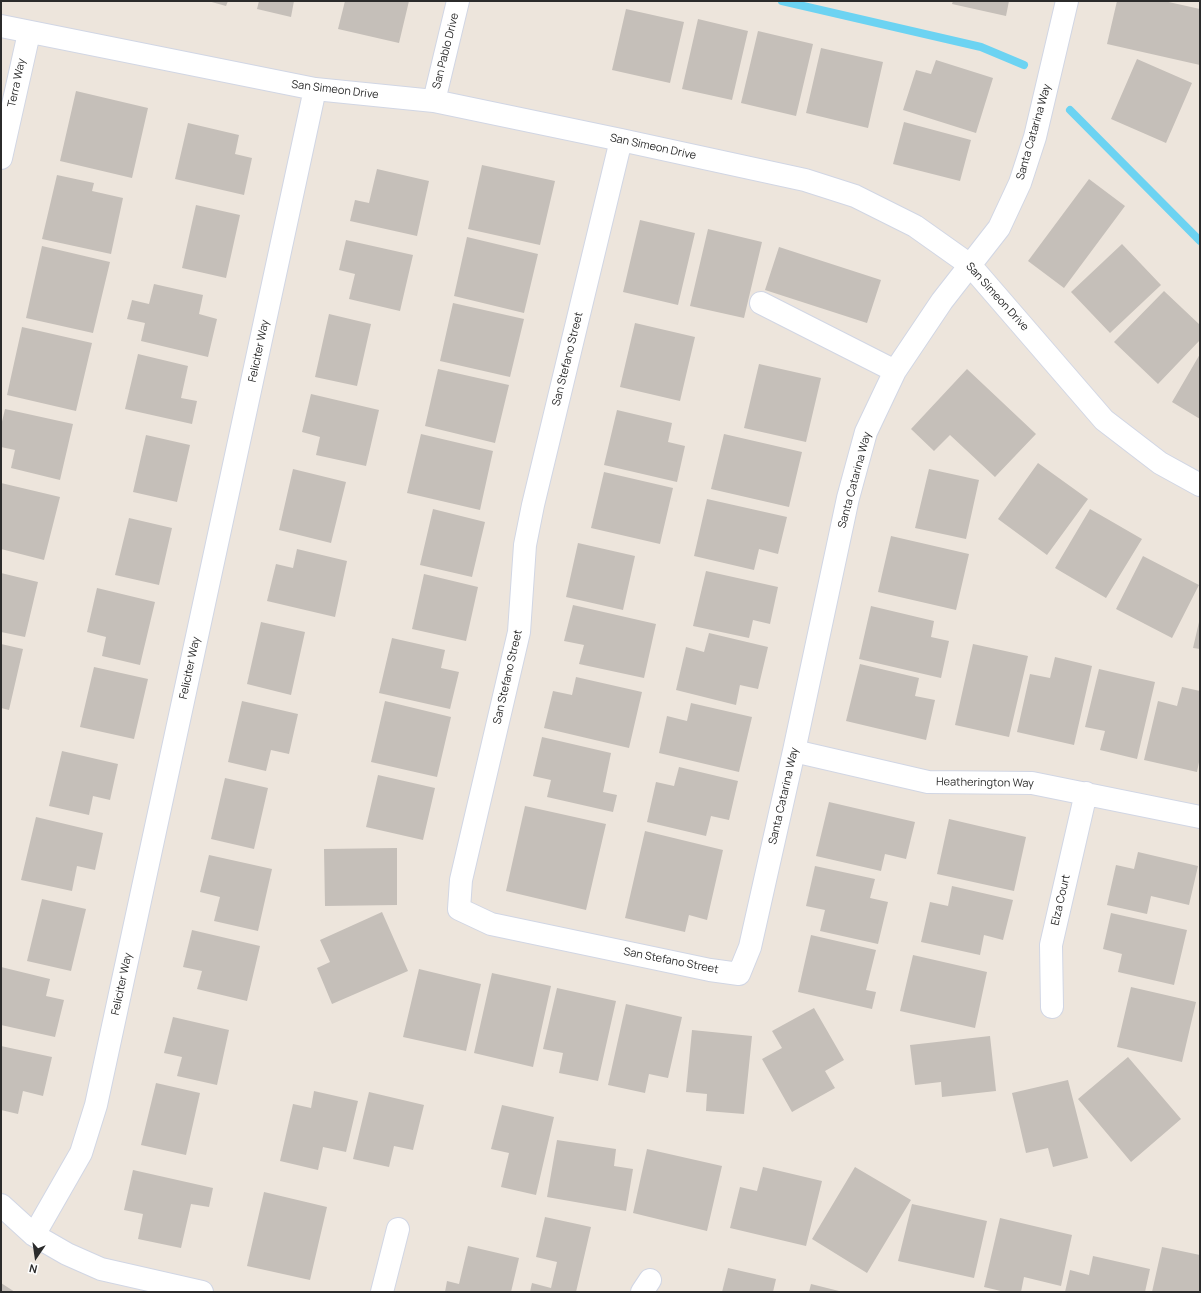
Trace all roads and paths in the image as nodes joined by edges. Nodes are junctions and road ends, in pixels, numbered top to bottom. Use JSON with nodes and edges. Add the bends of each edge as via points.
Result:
{"nodes":[{"id":1,"x":458,"y":1,"type":"edge"},
{"id":2,"x":1067,"y":1,"type":"edge"},
{"id":3,"x":1,"y":26,"type":"edge"},
{"id":4,"x":28,"y":33,"type":"junction"},
{"id":5,"x":315,"y":89,"type":"junction"},
{"id":6,"x":434,"y":101,"type":"junction"},
{"id":7,"x":621,"y":140,"type":"junction"},
{"id":8,"x":1,"y":158,"type":"edge"},
{"id":9,"x":970,"y":265,"type":"junction"},
{"id":10,"x":761,"y":303,"type":"dead end"},
{"id":11,"x":895,"y":371,"type":"junction"},
{"id":12,"x":1200,"y":485,"type":"edge"},
{"id":13,"x":794,"y":751,"type":"junction"},
{"id":14,"x":1086,"y":793,"type":"junction"},
{"id":15,"x":1200,"y":817,"type":"edge"},
{"id":16,"x":739,"y":974,"type":"joint"},
{"id":17,"x":1052,"y":1008,"type":"dead end"},
{"id":18,"x":1,"y":1205,"type":"edge"},
{"id":19,"x":398,"y":1229,"type":"dead end"},
{"id":20,"x":34,"y":1234,"type":"junction"},
{"id":21,"x":202,"y":1292,"type":"edge"},
{"id":22,"x":382,"y":1292,"type":"edge"}],
"edges":[{"from":1,"to":6,"type":"street","name":"San Pablo Drive"},
{"from":2,"to":9,"type":"street","name":"Santa Catarina Way","via":[[1035,137],[1020,183],[998,228]]},
{"from":3,"to":4,"type":"street","name":"San Simeon Drive"},
{"from":4,"to":5,"type":"street","name":"San Simeon Drive"},
{"from":4,"to":8,"type":"street","name":"Terra Way"},
{"from":5,"to":6,"type":"street","name":"San Simeon Drive"},
{"from":5,"to":20,"type":"street","name":"Feliciter Way","via":[[96,1105],[80,1153]]},
{"from":6,"to":7,"type":"street","name":"San Simeon Drive"},
{"from":7,"to":9,"type":"street","name":"San Simeon Drive","via":[[805,180],[855,196],[915,226]]},
{"from":7,"to":16,"type":"street","name":"San Stefano Street","via":[[533,505],[525,545],[519,632],[461,880],[459,909],[491,924]]},
{"from":9,"to":11,"type":"street","name":"Santa Catarina Way","via":[[942,301]]},
{"from":9,"to":12,"type":"street","name":"San Simeon Drive","via":[[1104,420],[1160,463]]},
{"from":10,"to":11,"type":"street"},
{"from":11,"to":13,"type":"street","name":"Santa Catarina Way","via":[[866,432],[848,498]]},
{"from":13,"to":14,"type":"street","name":"Heatherington Way","via":[[928,782],[1032,783]]},
{"from":13,"to":16,"type":"street","name":"Santa Catarina Way","via":[[750,947]]},
{"from":14,"to":15,"type":"street","name":"Heatherington Way"},
{"from":14,"to":17,"type":"street","name":"Elza Court","via":[[1050,945]]},
{"from":18,"to":20,"type":"street"},
{"from":19,"to":22,"type":"street"},
{"from":20,"to":21,"type":"street","via":[[67,1254],[101,1269]]}]}
